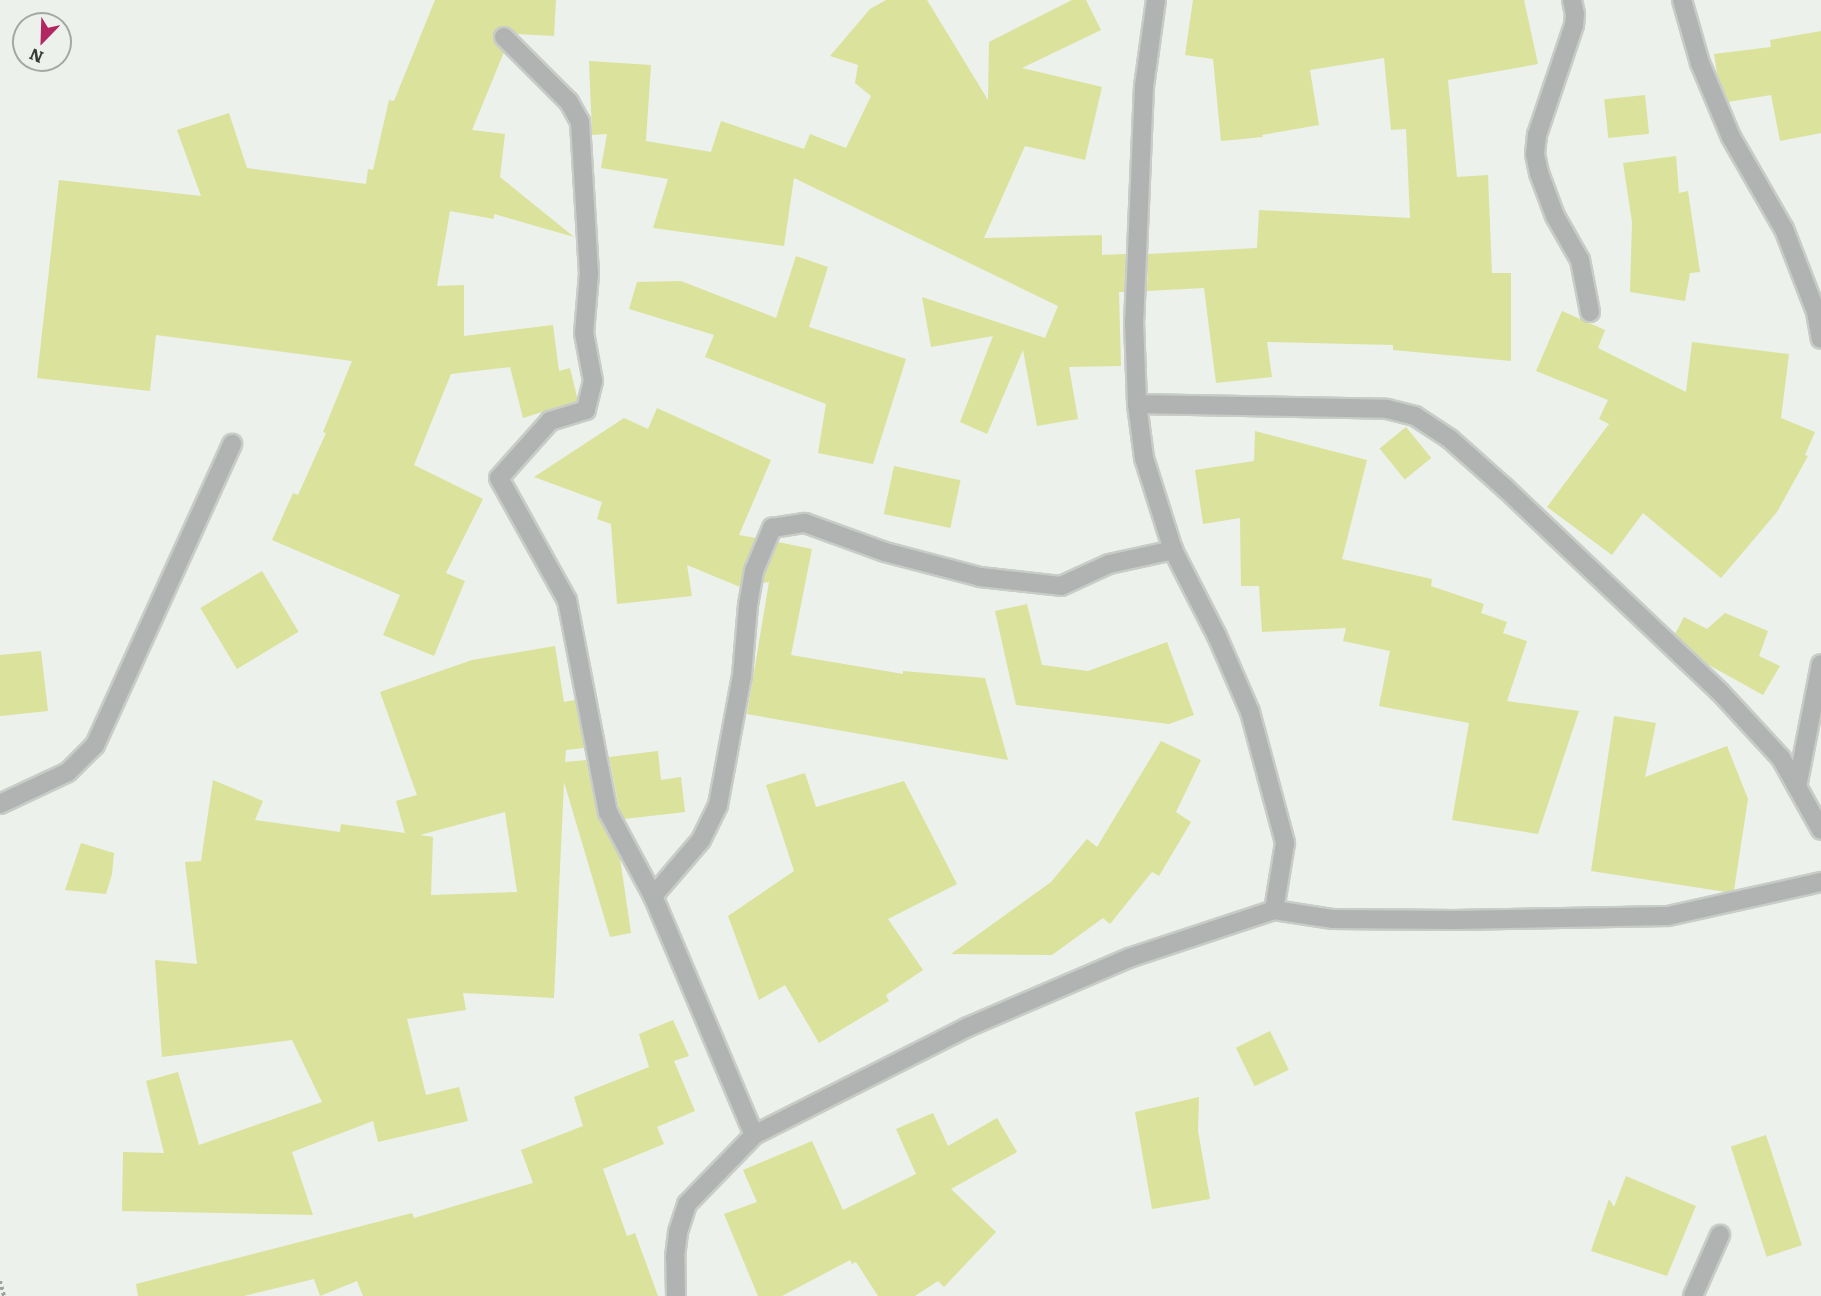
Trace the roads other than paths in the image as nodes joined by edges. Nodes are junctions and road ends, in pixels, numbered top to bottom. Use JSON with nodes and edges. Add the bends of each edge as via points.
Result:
{"nodes":[{"id":1,"x":1156,"y":0,"type":"edge"},
{"id":2,"x":1572,"y":0,"type":"edge"},
{"id":3,"x":1682,"y":0,"type":"edge"},
{"id":4,"x":504,"y":37,"type":"dead end"},
{"id":5,"x":1590,"y":312,"type":"dead end"},
{"id":6,"x":1821,"y":339,"type":"edge"},
{"id":7,"x":1137,"y":404,"type":"junction"},
{"id":8,"x":232,"y":444,"type":"dead end"},
{"id":9,"x":1173,"y":550,"type":"junction"},
{"id":10,"x":1821,"y":664,"type":"edge"},
{"id":11,"x":1797,"y":787,"type":"junction"},
{"id":12,"x":0,"y":804,"type":"edge"},
{"id":13,"x":1821,"y":830,"type":"edge"},
{"id":14,"x":1821,"y":882,"type":"edge"},
{"id":15,"x":653,"y":896,"type":"junction"},
{"id":16,"x":1274,"y":910,"type":"junction"},
{"id":17,"x":754,"y":1135,"type":"junction"},
{"id":18,"x":1720,"y":1235,"type":"dead end"},
{"id":19,"x":676,"y":1296,"type":"edge"},
{"id":20,"x":1693,"y":1296,"type":"edge"}],
"edges":[{"from":1,"to":7,"type":"street","via":[[1144,86],[1134,321]]},
{"from":2,"to":5,"type":"street","via":[[1574,25],[1537,135],[1535,154],[1555,216],[1580,260]]},
{"from":3,"to":6,"type":"street","via":[[1731,137],[1784,229],[1816,312]]},
{"from":4,"to":15,"type":"street","via":[[569,102],[580,122],[589,274],[584,333],[593,381],[586,410],[550,421],[499,478],[567,600],[608,812]]},
{"from":7,"to":9,"type":"street","via":[[1144,458]]},
{"from":7,"to":11,"type":"street","via":[[1387,409],[1415,416],[1450,439],[1505,488],[1719,692],[1781,758]]},
{"from":8,"to":12,"type":"street","via":[[95,745],[68,772]]},
{"from":9,"to":15,"type":"street","via":[[1109,564],[1061,586],[980,577],[885,552],[805,523],[772,528],[752,583],[742,676],[718,805],[701,840]]},
{"from":9,"to":16,"type":"street","via":[[1251,712],[1285,843]]},
{"from":10,"to":11,"type":"street"},
{"from":11,"to":13,"type":"street"},
{"from":14,"to":16,"type":"street","via":[[1668,916],[1333,919]]},
{"from":15,"to":17,"type":"street"},
{"from":16,"to":17,"type":"street","via":[[1129,958],[990,1018]]},
{"from":17,"to":19,"type":"street","via":[[687,1204],[675,1257]]},
{"from":18,"to":20,"type":"street"}]}
